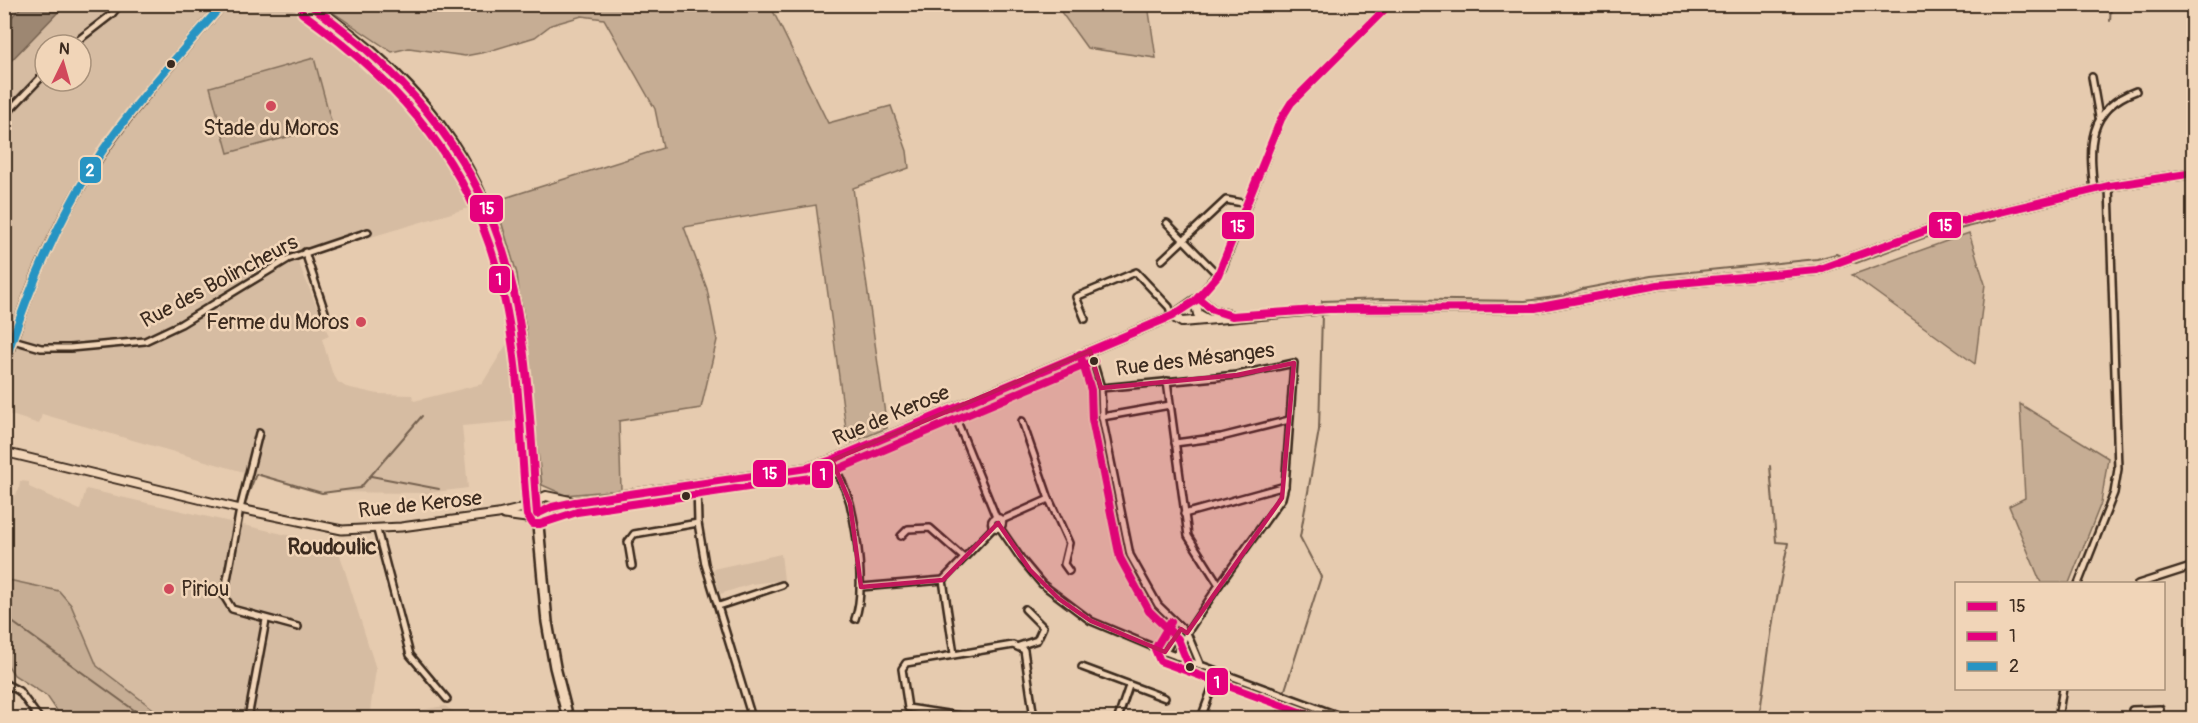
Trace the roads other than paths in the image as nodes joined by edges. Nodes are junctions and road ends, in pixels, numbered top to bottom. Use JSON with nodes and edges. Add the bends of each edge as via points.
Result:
{"nodes":[{"id":1,"x":120,"y":4,"type":"edge"},
{"id":2,"x":223,"y":4,"type":"edge"},
{"id":3,"x":308,"y":4,"type":"edge"},
{"id":4,"x":1390,"y":4,"type":"edge"},
{"id":5,"x":86,"y":33,"type":"edge"},
{"id":6,"x":2092,"y":77,"type":"dead end"},
{"id":7,"x":33,"y":86,"type":"edge"},
{"id":8,"x":2136,"y":91,"type":"dead end"},
{"id":9,"x":6,"y":114,"type":"edge"},
{"id":10,"x":2099,"y":117,"type":"junction"},
{"id":11,"x":2193,"y":173,"type":"edge"},
{"id":12,"x":2109,"y":186,"type":"junction"},
{"id":13,"x":2094,"y":190,"type":"junction"},
{"id":14,"x":1248,"y":204,"type":"junction"},
{"id":15,"x":1167,"y":223,"type":"dead end"},
{"id":16,"x":368,"y":232,"type":"dead end"},
{"id":17,"x":1184,"y":240,"type":"junction"},
{"id":18,"x":305,"y":252,"type":"junction"},
{"id":19,"x":1162,"y":260,"type":"dead end"},
{"id":20,"x":1218,"y":275,"type":"junction"},
{"id":21,"x":1197,"y":300,"type":"junction"},
{"id":22,"x":325,"y":312,"type":"dead end"},
{"id":23,"x":1172,"y":316,"type":"junction"},
{"id":24,"x":1232,"y":316,"type":"junction"},
{"id":25,"x":1085,"y":319,"type":"dead end"},
{"id":26,"x":1208,"y":320,"type":"junction"},
{"id":27,"x":13,"y":340,"type":"junction"},
{"id":28,"x":7,"y":351,"type":"edge"},
{"id":29,"x":1090,"y":351,"type":"junction"},
{"id":30,"x":4,"y":366,"type":"edge"},
{"id":31,"x":1167,"y":381,"type":"junction"},
{"id":32,"x":1101,"y":388,"type":"junction"},
{"id":33,"x":1170,"y":405,"type":"junction"},
{"id":34,"x":952,"y":409,"type":"junction"},
{"id":35,"x":1102,"y":417,"type":"junction"},
{"id":36,"x":1022,"y":420,"type":"dead end"},
{"id":37,"x":1290,"y":420,"type":"junction"},
{"id":38,"x":259,"y":433,"type":"dead end"},
{"id":39,"x":1175,"y":443,"type":"junction"},
{"id":40,"x":4,"y":452,"type":"edge"},
{"id":41,"x":832,"y":460,"type":"junction"},
{"id":42,"x":697,"y":486,"type":"junction"},
{"id":43,"x":1286,"y":486,"type":"junction"},
{"id":44,"x":1049,"y":499,"type":"junction"},
{"id":45,"x":536,"y":501,"type":"junction"},
{"id":46,"x":575,"y":502,"type":"junction"},
{"id":47,"x":240,"y":509,"type":"junction"},
{"id":48,"x":498,"y":514,"type":"junction"},
{"id":49,"x":537,"y":514,"type":"junction"},
{"id":50,"x":1184,"y":514,"type":"junction"},
{"id":51,"x":999,"y":519,"type":"junction"},
{"id":52,"x":698,"y":523,"type":"junction"},
{"id":53,"x":997,"y":527,"type":"junction"},
{"id":54,"x":377,"y":530,"type":"junction"},
{"id":55,"x":901,"y":536,"type":"dead end"},
{"id":56,"x":964,"y":558,"type":"junction"},
{"id":57,"x":632,"y":566,"type":"dead end"},
{"id":58,"x":2193,"y":566,"type":"edge"},
{"id":59,"x":1069,"y":571,"type":"dead end"},
{"id":60,"x":943,"y":580,"type":"junction"},
{"id":61,"x":2079,"y":582,"type":"edge"},
{"id":62,"x":2144,"y":582,"type":"edge"},
{"id":63,"x":782,"y":585,"type":"dead end"},
{"id":64,"x":1218,"y":585,"type":"junction"},
{"id":65,"x":861,"y":587,"type":"junction"},
{"id":66,"x":719,"y":606,"type":"junction"},
{"id":67,"x":1025,"y":609,"type":"dead end"},
{"id":68,"x":855,"y":619,"type":"dead end"},
{"id":69,"x":266,"y":620,"type":"junction"},
{"id":70,"x":298,"y":627,"type":"dead end"},
{"id":71,"x":1180,"y":627,"type":"junction"},
{"id":72,"x":1187,"y":633,"type":"junction"},
{"id":73,"x":1020,"y":646,"type":"junction"},
{"id":74,"x":1165,"y":652,"type":"junction"},
{"id":75,"x":954,"y":654,"type":"junction"},
{"id":76,"x":1176,"y":656,"type":"junction"},
{"id":77,"x":1200,"y":664,"type":"junction"},
{"id":78,"x":1082,"y":667,"type":"dead end"},
{"id":79,"x":1222,"y":672,"type":"junction"},
{"id":80,"x":4,"y":683,"type":"edge"},
{"id":81,"x":1129,"y":686,"type":"junction"},
{"id":82,"x":2063,"y":690,"type":"edge"},
{"id":83,"x":1165,"y":698,"type":"dead end"},
{"id":84,"x":447,"y":699,"type":"dead end"},
{"id":85,"x":39,"y":718,"type":"edge"},
{"id":86,"x":248,"y":718,"type":"edge"},
{"id":87,"x":568,"y":718,"type":"edge"},
{"id":88,"x":752,"y":718,"type":"edge"},
{"id":89,"x":973,"y":718,"type":"edge"},
{"id":90,"x":1034,"y":718,"type":"edge"},
{"id":91,"x":1118,"y":718,"type":"edge"},
{"id":92,"x":1201,"y":718,"type":"edge"},
{"id":93,"x":1345,"y":718,"type":"edge"},
{"id":94,"x":2058,"y":718,"type":"edge"},
{"id":95,"x":2130,"y":718,"type":"edge"},
{"id":96,"x":2160,"y":718,"type":"edge"}],
"edges":[{"from":1,"to":5,"type":"street"},
{"from":2,"to":27,"type":"main road","via":[[129,115],[85,179],[42,261]]},
{"from":3,"to":45,"type":"main road","via":[[393,69],[431,113],[479,188],[500,238],[514,294]]},
{"from":4,"to":14,"type":"street","via":[[1291,103]]},
{"from":6,"to":10,"type":"street"},
{"from":7,"to":9,"type":"street"},
{"from":8,"to":10,"type":"street","via":[[2123,95]]},
{"from":10,"to":13,"type":"street","via":[[2091,146]]},
{"from":11,"to":12,"type":"main road"},
{"from":12,"to":13,"type":"main road"},
{"from":12,"to":61,"type":"street","via":[[2118,469],[2114,493]]},
{"from":13,"to":24,"type":"main road","via":[[1933,228],[1817,270],[1658,285],[1535,308],[1329,309]]},
{"from":14,"to":17,"type":"street","via":[[1226,200]]},
{"from":14,"to":20,"type":"street"},
{"from":15,"to":17,"type":"street"},
{"from":16,"to":18,"type":"street","name":"Rue des Bolincheurs"},
{"from":17,"to":19,"type":"street"},
{"from":17,"to":20,"type":"street"},
{"from":18,"to":22,"type":"street"},
{"from":18,"to":27,"type":"street","name":"Rue des Bolincheurs","via":[[181,324],[144,341],[41,348]]},
{"from":20,"to":21,"type":"street"},
{"from":21,"to":23,"type":"main road","name":"Rue de Kerose"},
{"from":21,"to":24,"type":"main road"},
{"from":21,"to":26,"type":"main road","via":[[1198,314]]},
{"from":23,"to":25,"type":"street","via":[[1169,307],[1136,272],[1076,297]]},
{"from":23,"to":26,"type":"main road","via":[[1182,322]]},
{"from":23,"to":29,"type":"main road","name":"Rue de Kerose"},
{"from":24,"to":26,"type":"main road"},
{"from":27,"to":28,"type":"main road"},
{"from":28,"to":30,"type":"main road"},
{"from":29,"to":32,"type":"street"},
{"from":29,"to":34,"type":"main road","name":"Rue de Kerose"},
{"from":31,"to":32,"type":"street","name":"Rue des Mésanges"},
{"from":31,"to":33,"type":"street"},
{"from":31,"to":37,"type":"street","name":"Rue des Mésanges","via":[[1237,375],[1294,363]]},
{"from":32,"to":35,"type":"street"},
{"from":33,"to":35,"type":"street"},
{"from":33,"to":39,"type":"street"},
{"from":34,"to":41,"type":"main road","name":"Rue de Kerose"},
{"from":34,"to":51,"type":"street"},
{"from":35,"to":71,"type":"street","via":[[1130,555],[1158,604]]},
{"from":36,"to":44,"type":"street"},
{"from":37,"to":39,"type":"street","via":[[1221,437]]},
{"from":37,"to":43,"type":"street"},
{"from":38,"to":47,"type":"street"},
{"from":39,"to":50,"type":"street"},
{"from":40,"to":47,"type":"street","name":"Rue de Kerose"},
{"from":41,"to":42,"type":"main road","name":"Rue de Kerose","via":[[779,474]]},
{"from":41,"to":65,"type":"street","via":[[850,503]]},
{"from":42,"to":46,"type":"main road","name":"Rue de Kerose"},
{"from":42,"to":52,"type":"street"},
{"from":43,"to":50,"type":"street"},
{"from":43,"to":64,"type":"street","via":[[1282,498]]},
{"from":44,"to":51,"type":"street"},
{"from":44,"to":59,"type":"street","via":[[1069,543],[1064,564]]},
{"from":45,"to":46,"type":"main road","name":"Rue de Kerose","via":[[546,496]]},
{"from":45,"to":48,"type":"street","name":"Rue de Kerose"},
{"from":45,"to":49,"type":"main road"},
{"from":46,"to":49,"type":"main road","name":"Rue de Kerose"},
{"from":47,"to":54,"type":"street","name":"Rue de Kerose","via":[[332,528]]},
{"from":47,"to":69,"type":"street","via":[[224,596],[232,609]]},
{"from":48,"to":49,"type":"street","name":"Rue de Kerose","via":[[525,518]]},
{"from":48,"to":54,"type":"street","name":"Rue de Kerose"},
{"from":49,"to":87,"type":"main road","via":[[551,647]]},
{"from":50,"to":64,"type":"street","via":[[1188,536]]},
{"from":51,"to":53,"type":"street"},
{"from":51,"to":53,"type":"street","via":[[992,523]]},
{"from":52,"to":57,"type":"street","via":[[634,534],[628,542]]},
{"from":52,"to":66,"type":"street","via":[[705,564]]},
{"from":53,"to":56,"type":"street"},
{"from":53,"to":74,"type":"street","via":[[1030,570],[1059,599],[1091,621]]},
{"from":54,"to":84,"type":"street","via":[[413,660]]},
{"from":55,"to":56,"type":"street","via":[[908,529],[930,528]]},
{"from":56,"to":60,"type":"street"},
{"from":58,"to":62,"type":"street"},
{"from":60,"to":65,"type":"street"},
{"from":60,"to":75,"type":"street"},
{"from":63,"to":66,"type":"street"},
{"from":64,"to":72,"type":"street"},
{"from":65,"to":68,"type":"street","via":[[861,604]]},
{"from":66,"to":88,"type":"street"},
{"from":67,"to":73,"type":"street","via":[[1043,627],[1037,640]]},
{"from":69,"to":70,"type":"street"},
{"from":69,"to":86,"type":"street"},
{"from":71,"to":72,"type":"street"},
{"from":71,"to":74,"type":"street"},
{"from":72,"to":76,"type":"street"},
{"from":72,"to":77,"type":"street"},
{"from":73,"to":75,"type":"street"},
{"from":73,"to":90,"type":"street","via":[[1024,650]]},
{"from":74,"to":76,"type":"street"},
{"from":75,"to":89,"type":"street","via":[[906,663],[902,669],[908,708]]},
{"from":76,"to":77,"type":"street"},
{"from":77,"to":79,"type":"street"},
{"from":78,"to":81,"type":"street"},
{"from":79,"to":92,"type":"street"},
{"from":79,"to":93,"type":"street"},
{"from":80,"to":85,"type":"street","via":[[24,695]]},
{"from":81,"to":83,"type":"street"},
{"from":81,"to":91,"type":"street"},
{"from":82,"to":94,"type":"street"},
{"from":95,"to":96,"type":"street","via":[[2132,710],[2160,709]]}]}
